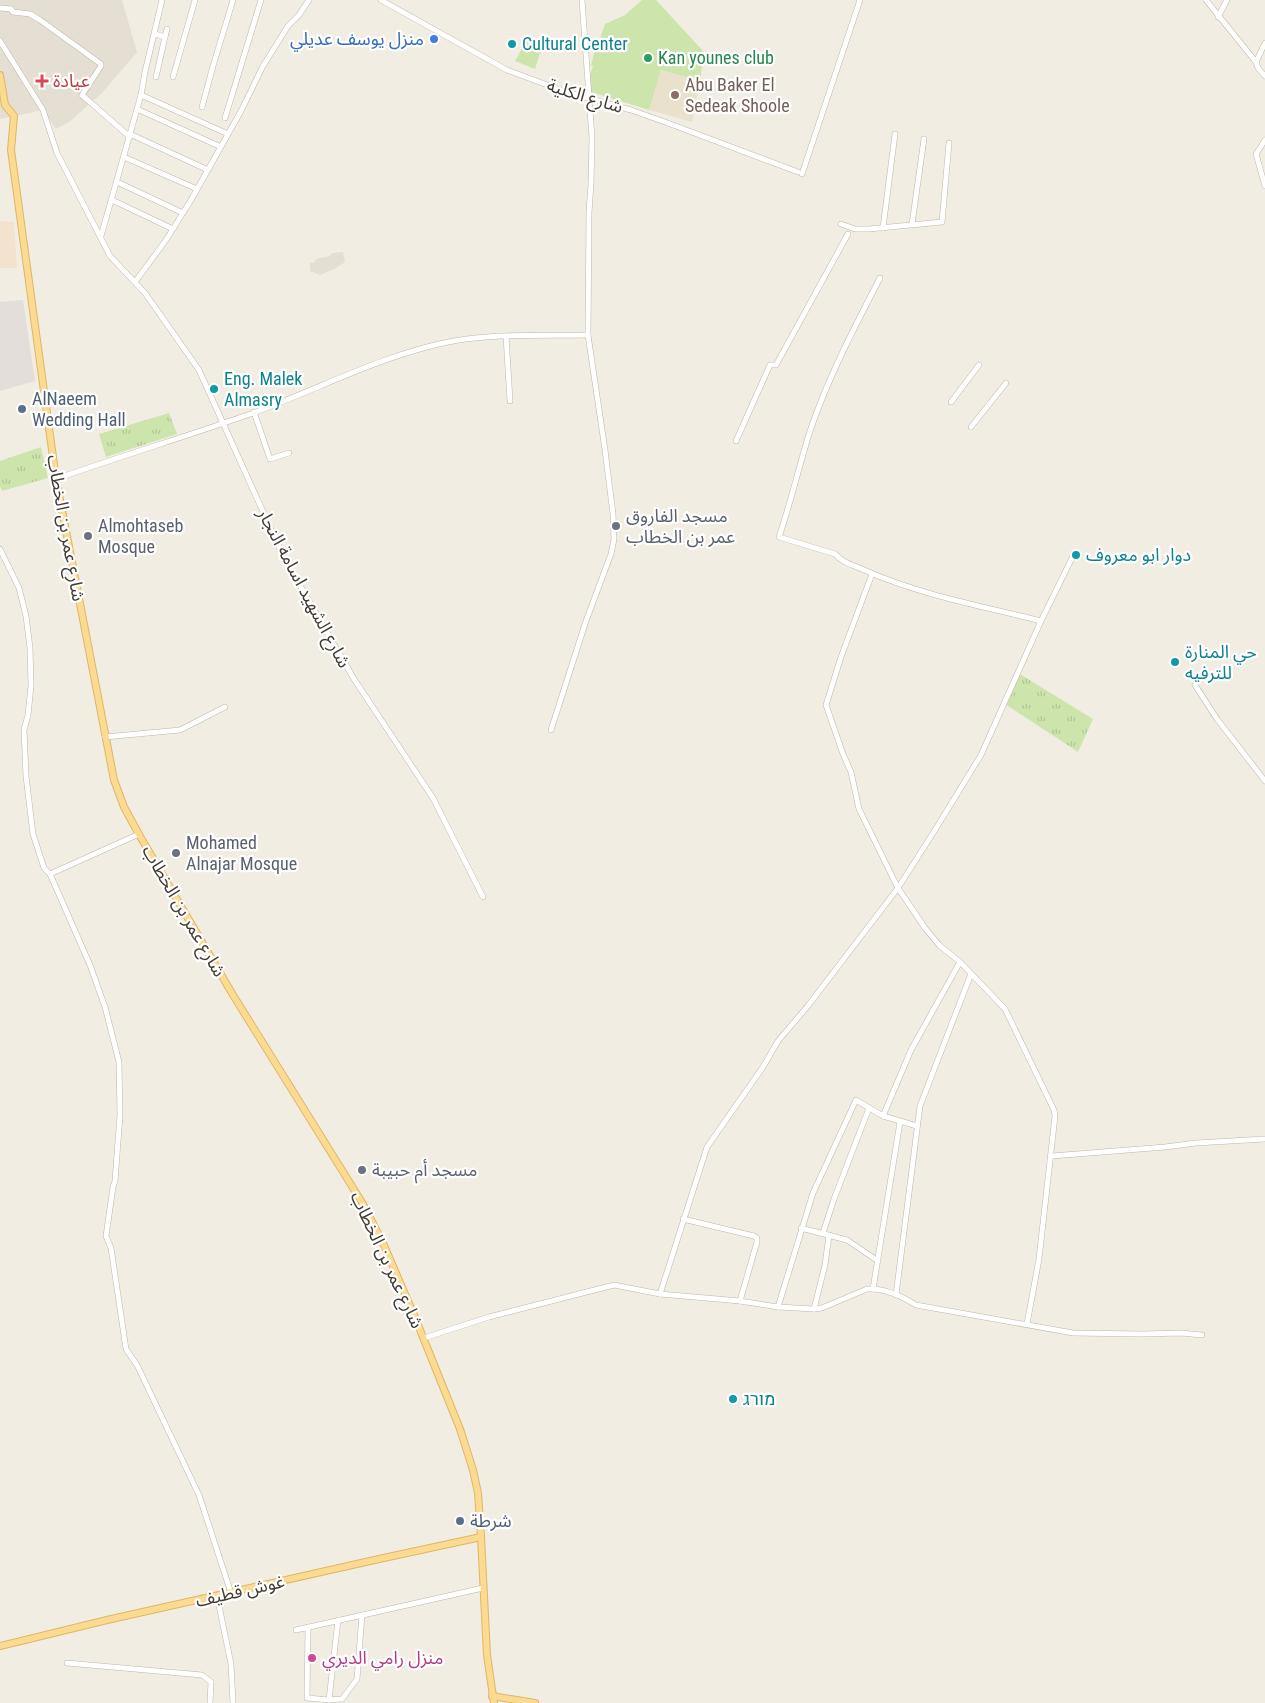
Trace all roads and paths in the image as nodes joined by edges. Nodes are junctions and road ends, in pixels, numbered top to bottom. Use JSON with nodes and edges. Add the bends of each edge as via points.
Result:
{"nodes":[{"id":1,"x":162,"y":0,"type":"edge"},
{"id":2,"x":195,"y":0,"type":"edge"},
{"id":3,"x":233,"y":0,"type":"edge"},
{"id":4,"x":261,"y":0,"type":"edge"},
{"id":5,"x":309,"y":0,"type":"edge"},
{"id":6,"x":381,"y":0,"type":"edge"},
{"id":7,"x":582,"y":0,"type":"edge"},
{"id":8,"x":860,"y":0,"type":"edge"},
{"id":9,"x":1206,"y":0,"type":"edge"},
{"id":10,"x":1227,"y":0,"type":"edge"},
{"id":11,"x":0,"y":8,"type":"edge"},
{"id":12,"x":1218,"y":17,"type":"junction"},
{"id":13,"x":167,"y":28,"type":"dead end"},
{"id":14,"x":154,"y":34,"type":"junction"},
{"id":15,"x":165,"y":37,"type":"junction"},
{"id":16,"x":0,"y":40,"type":"edge"},
{"id":17,"x":1265,"y":43,"type":"edge"},
{"id":18,"x":1256,"y":62,"type":"junction"},
{"id":19,"x":0,"y":75,"type":"edge"},
{"id":20,"x":1265,"y":76,"type":"edge"},
{"id":21,"x":156,"y":77,"type":"dead end"},
{"id":22,"x":173,"y":77,"type":"dead end"},
{"id":23,"x":141,"y":95,"type":"junction"},
{"id":24,"x":588,"y":98,"type":"junction"},
{"id":25,"x":202,"y":106,"type":"dead end"},
{"id":26,"x":137,"y":109,"type":"junction"},
{"id":27,"x":225,"y":118,"type":"dead end"},
{"id":28,"x":228,"y":134,"type":"junction"},
{"id":29,"x":895,"y":134,"type":"dead end"},
{"id":30,"x":130,"y":136,"type":"junction"},
{"id":31,"x":924,"y":139,"type":"dead end"},
{"id":32,"x":1265,"y":140,"type":"edge"},
{"id":33,"x":950,"y":143,"type":"dead end"},
{"id":34,"x":221,"y":146,"type":"junction"},
{"id":35,"x":124,"y":157,"type":"junction"},
{"id":36,"x":208,"y":170,"type":"junction"},
{"id":37,"x":117,"y":182,"type":"junction"},
{"id":38,"x":1265,"y":186,"type":"edge"},
{"id":39,"x":197,"y":189,"type":"junction"},
{"id":40,"x":112,"y":200,"type":"junction"},
{"id":41,"x":183,"y":213,"type":"junction"},
{"id":42,"x":841,"y":224,"type":"dead end"},
{"id":43,"x":912,"y":224,"type":"junction"},
{"id":44,"x":883,"y":228,"type":"junction"},
{"id":45,"x":173,"y":229,"type":"junction"},
{"id":46,"x":848,"y":234,"type":"dead end"},
{"id":47,"x":101,"y":236,"type":"junction"},
{"id":48,"x":880,"y":278,"type":"dead end"},
{"id":49,"x":135,"y":282,"type":"junction"},
{"id":50,"x":588,"y":335,"type":"junction"},
{"id":51,"x":506,"y":336,"type":"junction"},
{"id":52,"x":979,"y":365,"type":"dead end"},
{"id":53,"x":1006,"y":383,"type":"dead end"},
{"id":54,"x":510,"y":402,"type":"dead end"},
{"id":55,"x":951,"y":402,"type":"dead end"},
{"id":56,"x":254,"y":412,"type":"junction"},
{"id":57,"x":224,"y":422,"type":"junction"},
{"id":58,"x":971,"y":427,"type":"dead end"},
{"id":59,"x":736,"y":441,"type":"dead end"},
{"id":60,"x":289,"y":453,"type":"dead end"},
{"id":61,"x":56,"y":479,"type":"junction"},
{"id":62,"x":0,"y":549,"type":"edge"},
{"id":63,"x":1074,"y":554,"type":"dead end"},
{"id":64,"x":872,"y":574,"type":"junction"},
{"id":65,"x":1041,"y":621,"type":"junction"},
{"id":66,"x":1195,"y":685,"type":"dead end"},
{"id":67,"x":225,"y":707,"type":"dead end"},
{"id":68,"x":551,"y":730,"type":"dead end"},
{"id":69,"x":105,"y":737,"type":"junction"},
{"id":70,"x":1265,"y":781,"type":"edge"},
{"id":71,"x":139,"y":834,"type":"junction"},
{"id":72,"x":50,"y":874,"type":"junction"},
{"id":73,"x":898,"y":888,"type":"junction"},
{"id":74,"x":483,"y":896,"type":"dead end"},
{"id":75,"x":960,"y":962,"type":"junction"},
{"id":76,"x":972,"y":974,"type":"junction"},
{"id":77,"x":869,"y":1108,"type":"junction"},
{"id":78,"x":883,"y":1116,"type":"junction"},
{"id":79,"x":900,"y":1122,"type":"junction"},
{"id":80,"x":917,"y":1126,"type":"junction"},
{"id":81,"x":1265,"y":1140,"type":"edge"},
{"id":82,"x":1052,"y":1156,"type":"junction"},
{"id":83,"x":683,"y":1219,"type":"junction"},
{"id":84,"x":801,"y":1228,"type":"junction"},
{"id":85,"x":823,"y":1234,"type":"junction"},
{"id":86,"x":830,"y":1235,"type":"junction"},
{"id":87,"x":878,"y":1261,"type":"junction"},
{"id":88,"x":873,"y":1289,"type":"junction"},
{"id":89,"x":660,"y":1294,"type":"junction"},
{"id":90,"x":896,"y":1295,"type":"junction"},
{"id":91,"x":740,"y":1301,"type":"junction"},
{"id":92,"x":778,"y":1307,"type":"junction"},
{"id":93,"x":814,"y":1309,"type":"junction"},
{"id":94,"x":1028,"y":1324,"type":"junction"},
{"id":95,"x":1202,"y":1335,"type":"dead end"},
{"id":96,"x":424,"y":1338,"type":"junction"},
{"id":97,"x":481,"y":1537,"type":"junction"},
{"id":98,"x":483,"y":1588,"type":"junction"},
{"id":99,"x":231,"y":1593,"type":"junction"},
{"id":100,"x":217,"y":1596,"type":"junction"},
{"id":101,"x":362,"y":1615,"type":"junction"},
{"id":102,"x":338,"y":1620,"type":"junction"},
{"id":103,"x":308,"y":1627,"type":"junction"},
{"id":104,"x":296,"y":1630,"type":"dead end"},
{"id":105,"x":0,"y":1646,"type":"edge"},
{"id":106,"x":67,"y":1663,"type":"dead end"},
{"id":107,"x":493,"y":1699,"type":"edge"},
{"id":108,"x":329,"y":1700,"type":"junction"},
{"id":109,"x":210,"y":1703,"type":"edge"},
{"id":110,"x":233,"y":1703,"type":"edge"},
{"id":111,"x":534,"y":1703,"type":"edge"}],
"edges":[{"from":1,"to":14,"type":"street"},
{"from":2,"to":22,"type":"street"},
{"from":3,"to":25,"type":"street"},
{"from":4,"to":27,"type":"street"},
{"from":5,"to":28,"type":"street","via":[[263,66]]},
{"from":6,"to":24,"type":"street","name":"شارع الكلية","via":[[507,70]]},
{"from":7,"to":24,"type":"street"},
{"from":8,"to":24,"type":"street","name":"شارع الكلية","via":[[800,173],[657,119]]},
{"from":9,"to":12,"type":"street"},
{"from":10,"to":12,"type":"street"},
{"from":11,"to":30,"type":"street","via":[[30,14],[101,63],[82,95]]},
{"from":12,"to":18,"type":"street"},
{"from":13,"to":15,"type":"street"},
{"from":14,"to":15,"type":"street"},
{"from":14,"to":23,"type":"street"},
{"from":15,"to":21,"type":"street"},
{"from":16,"to":47,"type":"street","name":"شارع الشهيد اسامة النجار","via":[[43,110],[57,153]]},
{"from":17,"to":18,"type":"street"},
{"from":18,"to":20,"type":"street"},
{"from":19,"to":61,"type":"main road","name":"شارع عمر بن الخطاب","via":[[5,105],[14,116],[11,150]]},
{"from":23,"to":26,"type":"street"},
{"from":23,"to":28,"type":"street"},
{"from":24,"to":50,"type":"street","via":[[592,160]]},
{"from":26,"to":30,"type":"street"},
{"from":26,"to":34,"type":"street"},
{"from":28,"to":34,"type":"street"},
{"from":29,"to":44,"type":"street"},
{"from":30,"to":35,"type":"street"},
{"from":30,"to":36,"type":"street"},
{"from":31,"to":43,"type":"street"},
{"from":32,"to":38,"type":"street","via":[[1256,154]]},
{"from":33,"to":43,"type":"street","via":[[942,222]]},
{"from":34,"to":36,"type":"street"},
{"from":35,"to":37,"type":"street"},
{"from":35,"to":39,"type":"street"},
{"from":36,"to":39,"type":"street"},
{"from":37,"to":40,"type":"street"},
{"from":37,"to":41,"type":"street"},
{"from":39,"to":41,"type":"street"},
{"from":40,"to":45,"type":"street"},
{"from":40,"to":47,"type":"street"},
{"from":41,"to":45,"type":"street"},
{"from":42,"to":44,"type":"street","via":[[855,229]]},
{"from":43,"to":44,"type":"street"},
{"from":45,"to":49,"type":"street"},
{"from":46,"to":59,"type":"street","via":[[776,365],[770,365]]},
{"from":47,"to":49,"type":"street","name":"شارع الشهيد اسامة النجار","via":[[110,256]]},
{"from":48,"to":64,"type":"street","via":[[827,386],[779,537],[835,554],[841,561]]},
{"from":49,"to":57,"type":"street","name":"شارع الشهيد اسامة النجار","via":[[199,370]]},
{"from":50,"to":51,"type":"street"},
{"from":50,"to":68,"type":"street","via":[[614,539]]},
{"from":51,"to":54,"type":"street"},
{"from":51,"to":56,"type":"street","via":[[460,340],[410,351]]},
{"from":52,"to":55,"type":"street"},
{"from":53,"to":58,"type":"street"},
{"from":56,"to":57,"type":"street"},
{"from":56,"to":60,"type":"street","via":[[270,459]]},
{"from":57,"to":61,"type":"street"},
{"from":57,"to":74,"type":"street","name":"شارع الشهيد اسامة النجار","via":[[284,558],[354,679],[433,798]]},
{"from":61,"to":69,"type":"main road","name":"شارع عمر بن الخطاب"},
{"from":62,"to":72,"type":"street","via":[[19,588],[26,616],[31,686],[24,730],[26,776],[33,834],[44,868]]},
{"from":63,"to":65,"type":"street"},
{"from":64,"to":65,"type":"street"},
{"from":64,"to":73,"type":"street","via":[[826,705],[851,772],[859,809]]},
{"from":65,"to":73,"type":"street","via":[[981,755]]},
{"from":66,"to":70,"type":"street"},
{"from":67,"to":69,"type":"street","via":[[180,730]]},
{"from":69,"to":71,"type":"main road","name":"شارع عمر بن الخطاب","via":[[119,794]]},
{"from":71,"to":72,"type":"street"},
{"from":71,"to":96,"type":"main road","name":"شارع عمر بن الخطاب","via":[[233,995],[363,1204]]},
{"from":72,"to":99,"type":"street","via":[[90,965],[119,1062],[116,1172],[106,1236],[111,1248],[126,1349],[200,1495]]},
{"from":73,"to":75,"type":"street","via":[[934,939]]},
{"from":73,"to":83,"type":"street","via":[[778,1041],[706,1147]]},
{"from":75,"to":76,"type":"street"},
{"from":75,"to":78,"type":"street","via":[[911,1050]]},
{"from":76,"to":80,"type":"street","via":[[920,1106]]},
{"from":76,"to":82,"type":"street","via":[[1005,1009],[1054,1110]]},
{"from":77,"to":78,"type":"street"},
{"from":77,"to":84,"type":"street","via":[[856,1100],[816,1185]]},
{"from":77,"to":85,"type":"street"},
{"from":78,"to":79,"type":"street"},
{"from":79,"to":80,"type":"street"},
{"from":79,"to":87,"type":"street"},
{"from":80,"to":90,"type":"street"},
{"from":81,"to":82,"type":"street"},
{"from":82,"to":94,"type":"street"},
{"from":83,"to":89,"type":"street"},
{"from":83,"to":91,"type":"street","via":[[757,1238]]},
{"from":84,"to":85,"type":"street"},
{"from":84,"to":92,"type":"street"},
{"from":85,"to":86,"type":"street"},
{"from":86,"to":87,"type":"street","via":[[847,1240]]},
{"from":86,"to":93,"type":"street"},
{"from":87,"to":88,"type":"street"},
{"from":88,"to":90,"type":"street"},
{"from":88,"to":93,"type":"street"},
{"from":89,"to":91,"type":"street"},
{"from":89,"to":96,"type":"street","via":[[614,1285],[497,1315]]},
{"from":90,"to":94,"type":"street","via":[[916,1305]]},
{"from":91,"to":92,"type":"street"},
{"from":92,"to":93,"type":"street"},
{"from":94,"to":95,"type":"street","via":[[1073,1333]]},
{"from":96,"to":97,"type":"main road","name":"شارع عمر بن الخطاب","via":[[467,1447],[478,1493]]},
{"from":97,"to":98,"type":"main road","name":"شارع عمر بن الخطاب"},
{"from":97,"to":99,"type":"main road","name":"غوش قطيف"},
{"from":98,"to":101,"type":"street"},
{"from":98,"to":107,"type":"main road","name":"شارع عمر بن الخطاب"},
{"from":99,"to":100,"type":"main road","name":"غوش قطيف"},
{"from":100,"to":105,"type":"main road","name":"غوش قطيف"},
{"from":100,"to":110,"type":"street","via":[[231,1664]]},
{"from":101,"to":102,"type":"street"},
{"from":101,"to":108,"type":"street","via":[[357,1679],[342,1699]]},
{"from":102,"to":103,"type":"street"},
{"from":102,"to":108,"type":"street"},
{"from":103,"to":104,"type":"street"},
{"from":103,"to":108,"type":"street","via":[[307,1698]]},
{"from":106,"to":109,"type":"street","via":[[202,1675],[211,1682]]},
{"from":107,"to":111,"type":"main road"}]}
